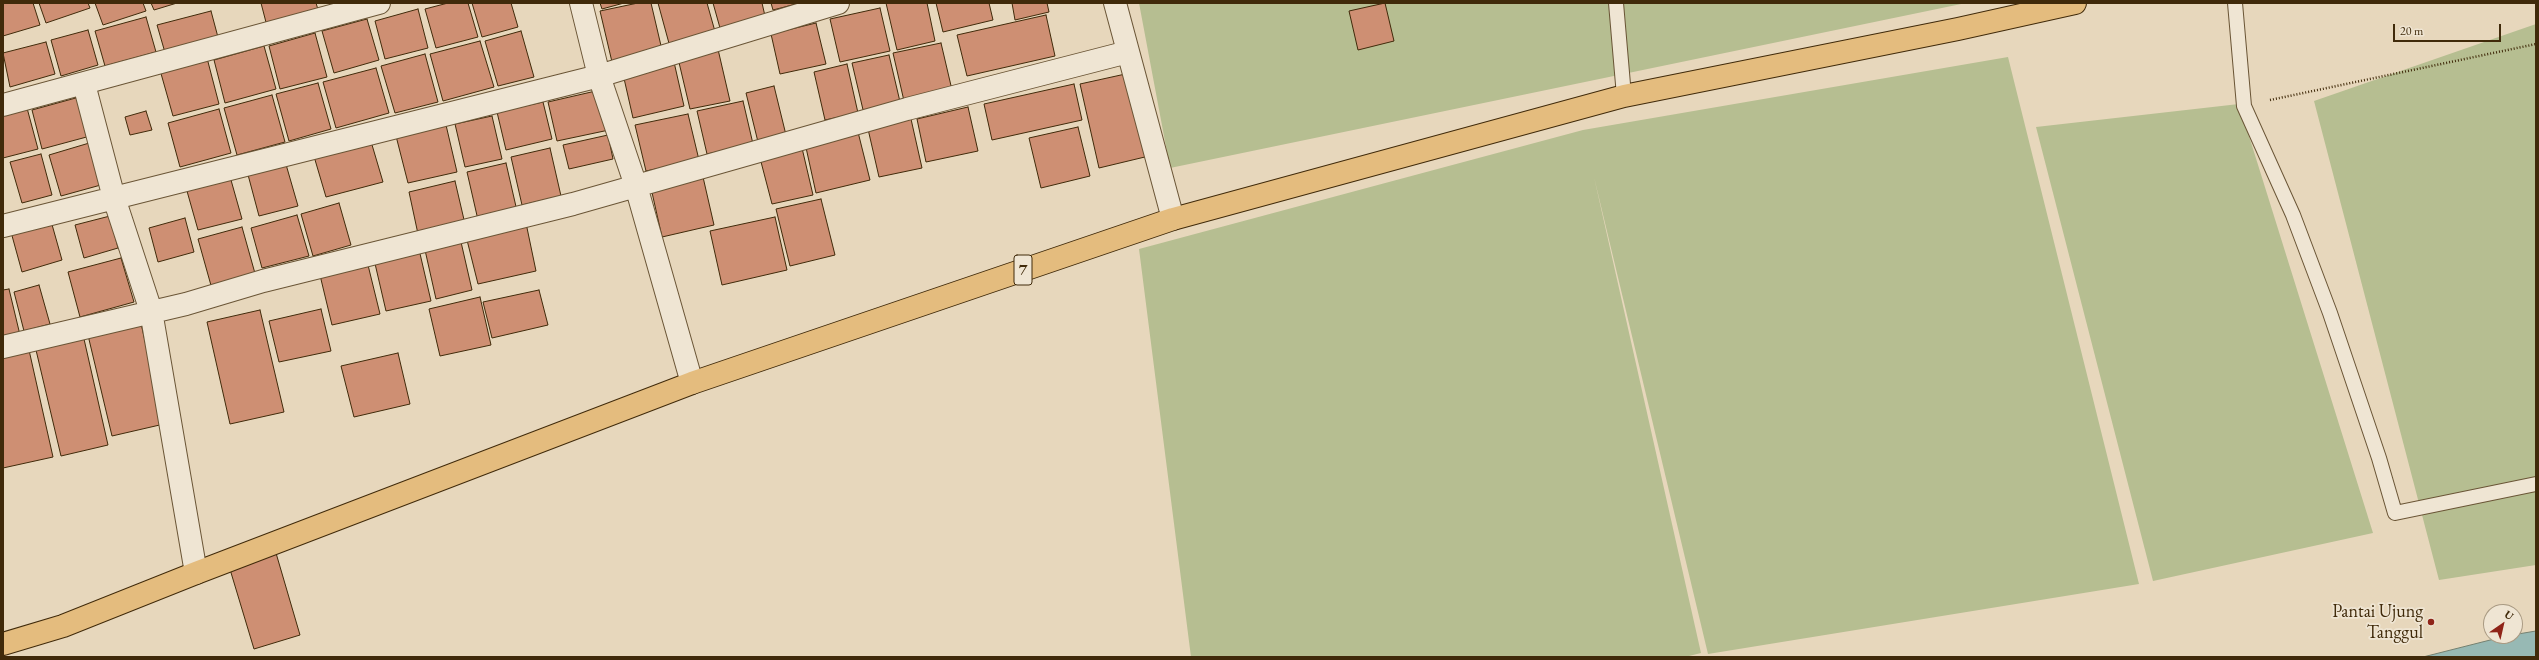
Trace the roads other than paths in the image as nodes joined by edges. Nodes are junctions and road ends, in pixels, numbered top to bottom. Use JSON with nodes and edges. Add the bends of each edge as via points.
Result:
{"nodes":[{"id":1,"x":379,"y":3,"type":"edge"},
{"id":2,"x":581,"y":3,"type":"edge"},
{"id":3,"x":838,"y":3,"type":"edge"},
{"id":4,"x":1115,"y":3,"type":"edge"},
{"id":5,"x":1616,"y":3,"type":"edge"},
{"id":6,"x":2075,"y":3,"type":"edge"},
{"id":7,"x":2235,"y":3,"type":"edge"},
{"id":8,"x":1128,"y":52,"type":"junction"},
{"id":9,"x":599,"y":76,"type":"junction"},
{"id":10,"x":84,"y":84,"type":"junction"},
{"id":11,"x":1624,"y":96,"type":"junction"},
{"id":12,"x":3,"y":106,"type":"edge"},
{"id":13,"x":636,"y":186,"type":"junction"},
{"id":14,"x":114,"y":198,"type":"junction"},
{"id":15,"x":1173,"y":218,"type":"junction"},
{"id":16,"x":3,"y":226,"type":"edge"},
{"id":17,"x":151,"y":311,"type":"junction"},
{"id":18,"x":3,"y":347,"type":"edge"},
{"id":19,"x":692,"y":383,"type":"junction"},
{"id":20,"x":2536,"y":484,"type":"edge"},
{"id":21,"x":196,"y":573,"type":"junction"},
{"id":22,"x":3,"y":644,"type":"edge"}],
"edges":[{"from":1,"to":10,"type":"street"},
{"from":2,"to":9,"type":"street"},
{"from":3,"to":9,"type":"street"},
{"from":4,"to":8,"type":"street"},
{"from":5,"to":11,"type":"lane"},
{"from":6,"to":11,"type":"highway","number":"7"},
{"from":7,"to":20,"type":"lane","via":[[2244,106],[2293,215],[2330,314],[2395,513]]},
{"from":8,"to":13,"type":"street","via":[[907,109]]},
{"from":8,"to":15,"type":"street"},
{"from":9,"to":13,"type":"street"},
{"from":9,"to":14,"type":"street"},
{"from":10,"to":12,"type":"street"},
{"from":10,"to":14,"type":"street"},
{"from":11,"to":15,"type":"highway","number":"7"},
{"from":13,"to":17,"type":"street"},
{"from":13,"to":19,"type":"street"},
{"from":14,"to":16,"type":"street"},
{"from":14,"to":17,"type":"street"},
{"from":15,"to":19,"type":"highway","number":"7"},
{"from":17,"to":18,"type":"street"},
{"from":17,"to":21,"type":"street"},
{"from":19,"to":21,"type":"highway","number":"7"},
{"from":21,"to":22,"type":"highway","number":"7","via":[[63,626]]}]}
